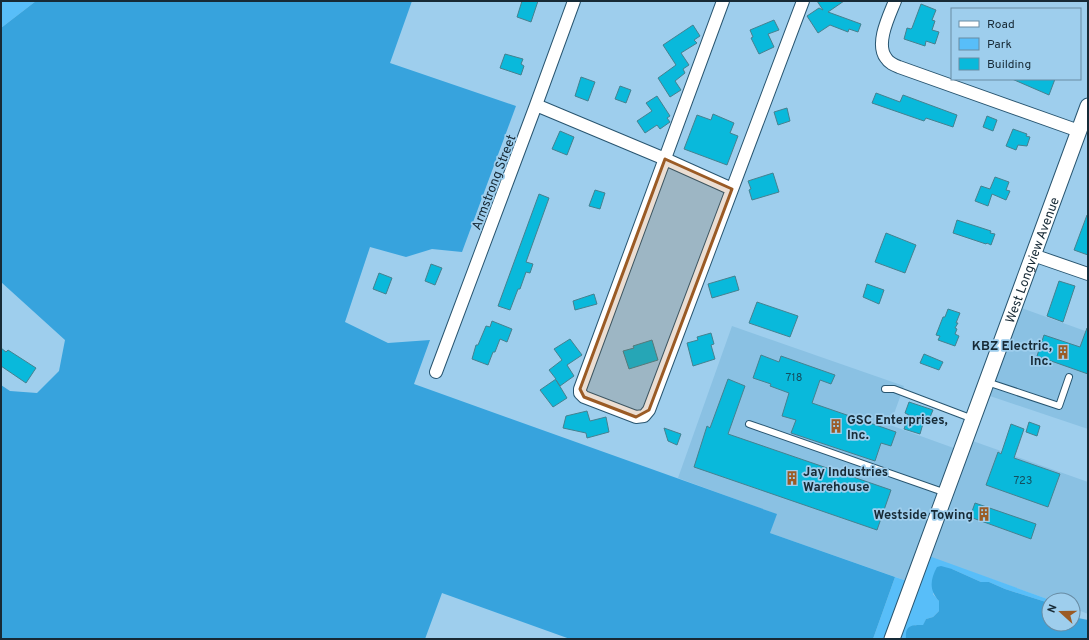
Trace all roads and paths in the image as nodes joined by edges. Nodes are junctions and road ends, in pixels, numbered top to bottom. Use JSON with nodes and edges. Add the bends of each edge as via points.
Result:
{"nodes":[{"id":1,"x":574,"y":1,"type":"edge"},
{"id":2,"x":723,"y":1,"type":"edge"},
{"id":3,"x":803,"y":1,"type":"edge"},
{"id":4,"x":895,"y":1,"type":"edge"},
{"id":5,"x":536,"y":105,"type":"junction"},
{"id":6,"x":1088,"y":106,"type":"edge"},
{"id":7,"x":1079,"y":131,"type":"junction"},
{"id":8,"x":665,"y":159,"type":"junction"},
{"id":9,"x":732,"y":189,"type":"junction"},
{"id":10,"x":1033,"y":255,"type":"junction"},
{"id":11,"x":1088,"y":274,"type":"edge"},
{"id":12,"x":436,"y":372,"type":"dead end"},
{"id":13,"x":1069,"y":377,"type":"dead end"},
{"id":14,"x":987,"y":382,"type":"junction"},
{"id":15,"x":885,"y":389,"type":"dead end"},
{"id":16,"x":973,"y":419,"type":"junction"},
{"id":17,"x":749,"y":424,"type":"dead end"},
{"id":18,"x":946,"y":493,"type":"junction"},
{"id":19,"x":892,"y":639,"type":"edge"}],
"edges":[{"from":1,"to":5,"type":"street","name":"Armstrong Street"},
{"from":2,"to":8,"type":"street"},
{"from":3,"to":9,"type":"street"},
{"from":4,"to":7,"type":"street","via":[[883,32],[882,43],[883,53],[890,63]]},
{"from":5,"to":8,"type":"street"},
{"from":5,"to":12,"type":"street","name":"Armstrong Street"},
{"from":6,"to":7,"type":"street","name":"West Longview Avenue"},
{"from":7,"to":10,"type":"street","name":"West Longview Avenue"},
{"from":8,"to":9,"type":"street"},
{"from":8,"to":9,"type":"street","via":[[580,389],[584,398],[636,417],[644,416],[649,410]]},
{"from":10,"to":11,"type":"street"},
{"from":10,"to":14,"type":"street","name":"West Longview Avenue"},
{"from":13,"to":14,"type":"lane","via":[[1059,406]]},
{"from":14,"to":16,"type":"street","name":"West Longview Avenue"},
{"from":15,"to":16,"type":"lane","via":[[894,389]]},
{"from":16,"to":18,"type":"street","name":"West Longview Avenue"},
{"from":17,"to":18,"type":"lane"},
{"from":18,"to":19,"type":"street","name":"West Longview Avenue"}]}
